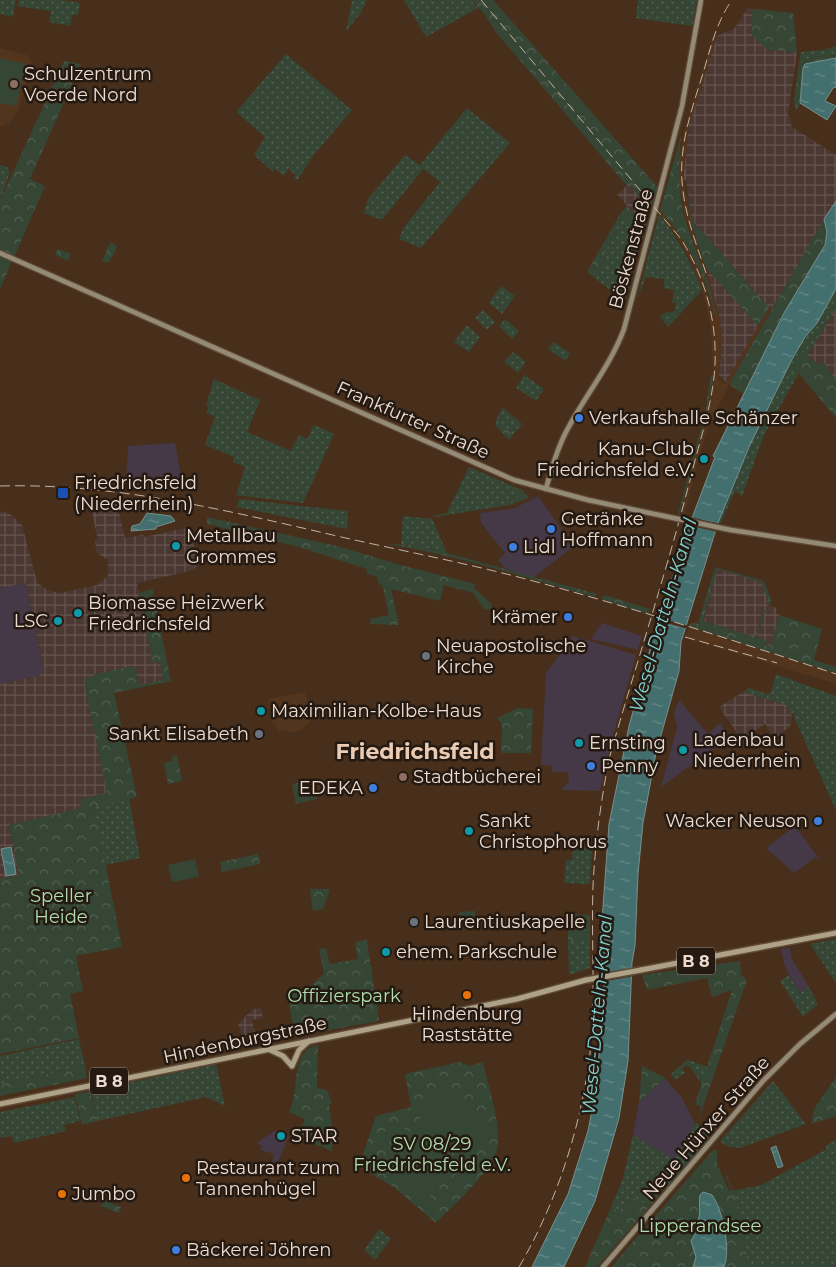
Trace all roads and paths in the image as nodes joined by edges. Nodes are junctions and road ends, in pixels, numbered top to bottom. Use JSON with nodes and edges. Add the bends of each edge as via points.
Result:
{"nodes":[{"id":1,"x":700,"y":0,"type":"edge"},
{"id":2,"x":0,"y":253,"type":"edge"},
{"id":3,"x":546,"y":489,"type":"junction"},
{"id":4,"x":836,"y":546,"type":"edge"},
{"id":5,"x":836,"y":933,"type":"edge"},
{"id":6,"x":836,"y":1014,"type":"edge"},
{"id":7,"x":309,"y":1040,"type":"junction"},
{"id":8,"x":267,"y":1049,"type":"junction"},
{"id":9,"x":0,"y":1104,"type":"edge"},
{"id":10,"x":602,"y":1267,"type":"edge"}],
"edges":[{"from":1,"to":3,"type":"main road","name":"Böskenstraße","via":[[682,106],[624,329],[611,358],[563,437]]},
{"from":2,"to":3,"type":"main road","name":"Frankfurter Straße","via":[[500,474]]},
{"from":3,"to":4,"type":"main road","name":"Frankfurter Straße","bridge":true,"via":[[731,530]]},
{"from":5,"to":7,"type":"main road","name":"Hindenburgstraße","number":"B 8","bridge":true,"via":[[586,980],[516,999]]},
{"from":6,"to":10,"type":"main road","name":"Neue Hünxer Straße","via":[[763,1081]]},
{"from":7,"to":8,"type":"main road","name":"Hindenburgstraße","number":"B 8"},
{"from":7,"to":8,"type":"main road","via":[[299,1050],[292,1066],[283,1056]]},
{"from":8,"to":9,"type":"main road","name":"Hindenburgstraße","number":"B 8"}]}
